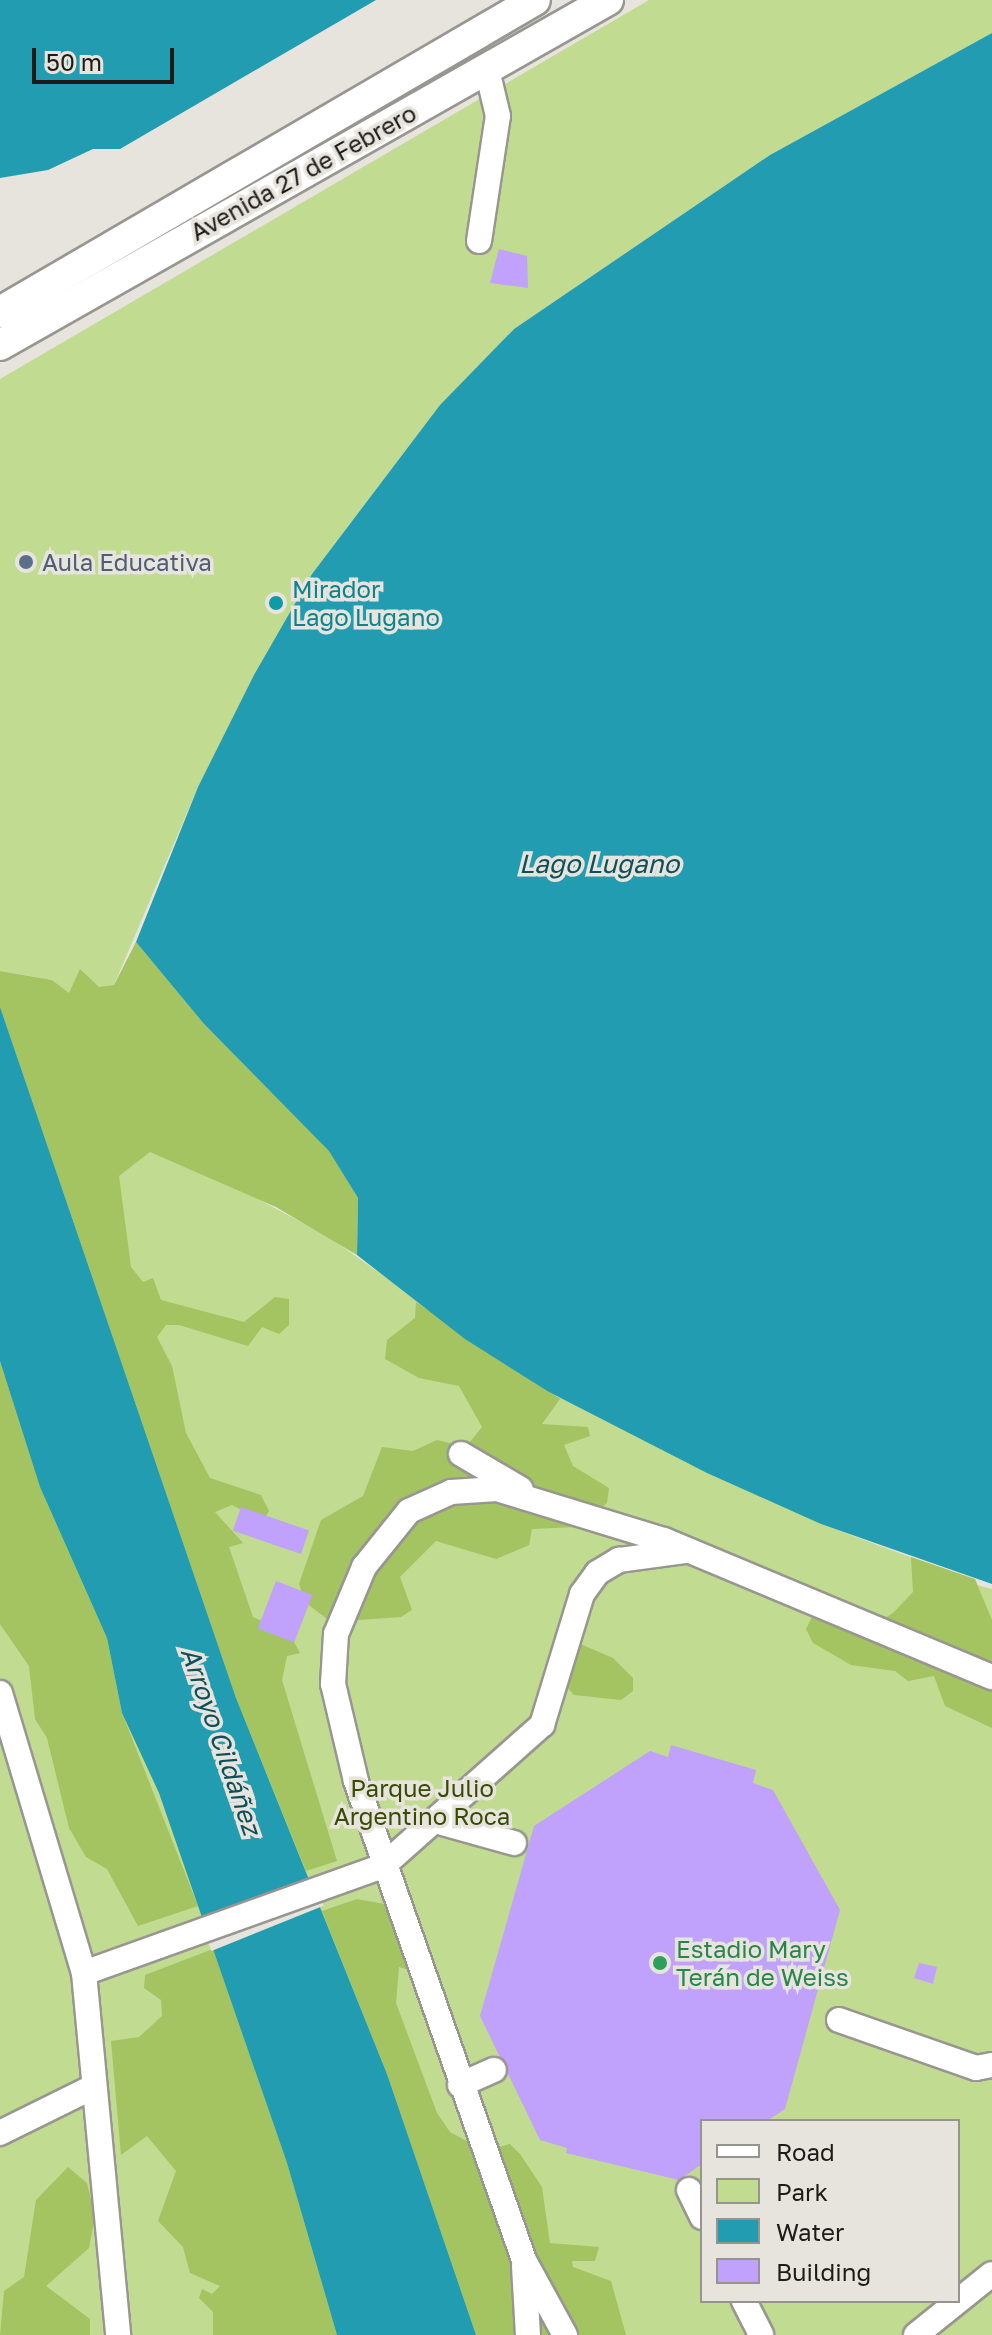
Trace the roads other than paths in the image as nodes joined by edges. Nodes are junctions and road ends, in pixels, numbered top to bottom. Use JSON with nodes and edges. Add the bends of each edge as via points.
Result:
{"nodes":[{"id":1,"x":535,"y":0,"type":"edge"},
{"id":2,"x":608,"y":0,"type":"edge"},
{"id":3,"x":487,"y":70,"type":"junction"},
{"id":4,"x":479,"y":241,"type":"dead end"},
{"id":5,"x":0,"y":312,"type":"edge"},
{"id":6,"x":0,"y":345,"type":"edge"},
{"id":7,"x":461,"y":1454,"type":"dead end"},
{"id":8,"x":537,"y":1498,"type":"junction"},
{"id":9,"x":690,"y":1550,"type":"junction"},
{"id":10,"x":992,"y":1677,"type":"edge"},
{"id":11,"x":0,"y":1693,"type":"edge"},
{"id":12,"x":435,"y":1821,"type":"junction"},
{"id":13,"x":514,"y":1843,"type":"dead end"},
{"id":14,"x":389,"y":1861,"type":"junction"},
{"id":15,"x":84,"y":1973,"type":"junction"},
{"id":16,"x":839,"y":2020,"type":"dead end"},
{"id":17,"x":992,"y":2065,"type":"edge"},
{"id":18,"x":494,"y":2070,"type":"dead end"},
{"id":19,"x":460,"y":2085,"type":"junction"},
{"id":20,"x":93,"y":2087,"type":"junction"},
{"id":21,"x":0,"y":2133,"type":"edge"},
{"id":22,"x":689,"y":2190,"type":"dead end"},
{"id":23,"x":700,"y":2213,"type":"edge"},
{"id":24,"x":524,"y":2260,"type":"junction"},
{"id":25,"x":992,"y":2274,"type":"edge"},
{"id":26,"x":960,"y":2300,"type":"edge"},
{"id":27,"x":745,"y":2303,"type":"edge"},
{"id":28,"x":956,"y":2303,"type":"edge"},
{"id":29,"x":118,"y":2335,"type":"edge"},
{"id":30,"x":528,"y":2335,"type":"edge"},
{"id":31,"x":565,"y":2335,"type":"edge"},
{"id":32,"x":761,"y":2335,"type":"edge"},
{"id":33,"x":916,"y":2335,"type":"edge"}],
"edges":[{"from":1,"to":5,"type":"main road","name":"Avenida 27 de Febrero"},
{"from":2,"to":3,"type":"main road","name":"Avenida 27 de Febrero"},
{"from":3,"to":4,"type":"lane","via":[[498,116]]},
{"from":3,"to":6,"type":"main road","name":"Avenida 27 de Febrero"},
{"from":7,"to":8,"type":"lane"},
{"from":8,"to":9,"type":"lane"},
{"from":8,"to":14,"type":"lane","via":[[497,1489],[451,1492],[409,1511],[364,1567],[336,1634],[333,1684],[363,1804]]},
{"from":9,"to":10,"type":"lane"},
{"from":9,"to":12,"type":"lane","via":[[619,1560],[582,1594],[545,1715]]},
{"from":11,"to":15,"type":"lane"},
{"from":12,"to":13,"type":"lane"},
{"from":12,"to":14,"type":"lane"},
{"from":14,"to":15,"type":"lane"},
{"from":14,"to":19,"type":"lane"},
{"from":15,"to":20,"type":"lane"},
{"from":16,"to":17,"type":"lane","via":[[976,2068]]},
{"from":18,"to":19,"type":"lane"},
{"from":19,"to":24,"type":"lane"},
{"from":20,"to":21,"type":"lane"},
{"from":20,"to":29,"type":"lane"},
{"from":22,"to":23,"type":"lane"},
{"from":24,"to":30,"type":"lane"},
{"from":24,"to":31,"type":"lane"},
{"from":25,"to":26,"type":"lane"},
{"from":27,"to":32,"type":"lane"},
{"from":28,"to":33,"type":"lane"}]}
